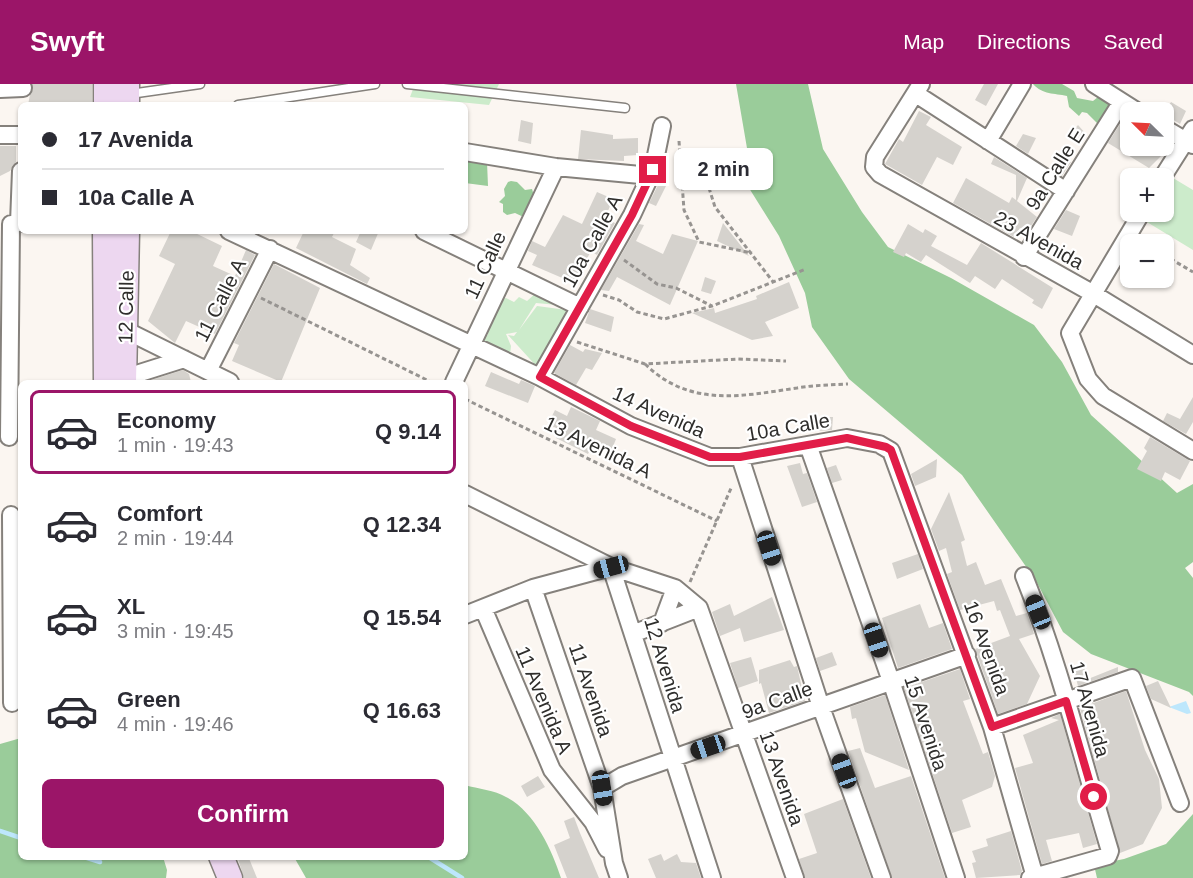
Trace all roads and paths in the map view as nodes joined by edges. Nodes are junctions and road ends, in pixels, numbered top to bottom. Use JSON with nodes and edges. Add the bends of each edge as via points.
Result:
{"nodes":[{"id":1,"x":200,"y":84,"type":"edge"},
{"id":2,"x":375,"y":84,"type":"edge"},
{"id":3,"x":407,"y":84,"type":"edge"},
{"id":4,"x":1022,"y":84,"type":"edge"},
{"id":5,"x":1094,"y":84,"type":"edge"},
{"id":6,"x":0,"y":89,"type":"edge"},
{"id":7,"x":918,"y":89,"type":"edge"},
{"id":8,"x":23,"y":92,"type":"edge"},
{"id":9,"x":118,"y":94,"type":"edge"},
{"id":10,"x":258,"y":102,"type":"edge"},
{"id":11,"x":1120,"y":102,"type":"edge"},
{"id":12,"x":1120,"y":105,"type":"edge"},
{"id":13,"x":625,"y":108,"type":"dead end"},
{"id":14,"x":662,"y":126,"type":"dead end"},
{"id":15,"x":1174,"y":132,"type":"edge"},
{"id":16,"x":0,"y":135,"type":"edge"},
{"id":17,"x":18,"y":135,"type":"edge"},
{"id":18,"x":1190,"y":138,"type":"edge"},
{"id":19,"x":679,"y":141,"type":"dead end"},
{"id":20,"x":988,"y":141,"type":"junction"},
{"id":21,"x":468,"y":152,"type":"edge"},
{"id":22,"x":556,"y":167,"type":"junction"},
{"id":23,"x":1169,"y":168,"type":"edge"},
{"id":24,"x":651,"y":176,"type":"junction"},
{"id":25,"x":709,"y":188,"type":"dead end"},
{"id":26,"x":18,"y":191,"type":"edge"},
{"id":27,"x":1065,"y":191,"type":"junction"},
{"id":28,"x":1136,"y":222,"type":"edge"},
{"id":29,"x":13,"y":224,"type":"edge"},
{"id":30,"x":105,"y":234,"type":"edge"},
{"id":31,"x":127,"y":234,"type":"edge"},
{"id":32,"x":236,"y":234,"type":"edge"},
{"id":33,"x":430,"y":234,"type":"edge"},
{"id":34,"x":270,"y":249,"type":"junction"},
{"id":35,"x":609,"y":252,"type":"junction"},
{"id":36,"x":752,"y":253,"type":"junction"},
{"id":37,"x":1024,"y":257,"type":"junction"},
{"id":38,"x":1174,"y":261,"type":"edge"},
{"id":39,"x":806,"y":268,"type":"dead end"},
{"id":40,"x":506,"y":271,"type":"junction"},
{"id":41,"x":1193,"y":272,"type":"edge"},
{"id":42,"x":774,"y":284,"type":"junction"},
{"id":43,"x":591,"y":289,"type":"junction"},
{"id":44,"x":249,"y":292,"type":"junction"},
{"id":45,"x":1092,"y":293,"type":"junction"},
{"id":46,"x":712,"y":306,"type":"junction"},
{"id":47,"x":580,"y":307,"type":"junction"},
{"id":48,"x":116,"y":330,"type":"junction"},
{"id":49,"x":561,"y":337,"type":"junction"},
{"id":50,"x":471,"y":345,"type":"junction"},
{"id":51,"x":1193,"y":355,"type":"edge"},
{"id":52,"x":184,"y":359,"type":"junction"},
{"id":53,"x":786,"y":361,"type":"dead end"},
{"id":54,"x":645,"y":364,"type":"junction"},
{"id":55,"x":208,"y":370,"type":"junction"},
{"id":56,"x":540,"y":377,"type":"junction"},
{"id":57,"x":118,"y":380,"type":"edge"},
{"id":58,"x":121,"y":380,"type":"edge"},
{"id":59,"x":226,"y":380,"type":"edge"},
{"id":60,"x":427,"y":380,"type":"edge"},
{"id":61,"x":455,"y":380,"type":"edge"},
{"id":62,"x":848,"y":384,"type":"dead end"},
{"id":63,"x":468,"y":400,"type":"edge"},
{"id":64,"x":10,"y":437,"type":"edge"},
{"id":65,"x":879,"y":444,"type":"joint"},
{"id":66,"x":808,"y":445,"type":"junction"},
{"id":67,"x":1193,"y":451,"type":"edge"},
{"id":68,"x":740,"y":457,"type":"junction"},
{"id":69,"x":468,"y":496,"type":"edge"},
{"id":70,"x":11,"y":515,"type":"edge"},
{"id":71,"x":717,"y":521,"type":"junction"},
{"id":72,"x":611,"y":567,"type":"junction"},
{"id":73,"x":1024,"y":576,"type":"dead end"},
{"id":74,"x":532,"y":588,"type":"junction"},
{"id":75,"x":680,"y":591,"type":"junction"},
{"id":76,"x":16,"y":595,"type":"edge"},
{"id":77,"x":483,"y":608,"type":"junction"},
{"id":78,"x":699,"y":608,"type":"junction"},
{"id":79,"x":468,"y":614,"type":"edge"},
{"id":80,"x":662,"y":623,"type":"junction"},
{"id":81,"x":635,"y":633,"type":"junction"},
{"id":82,"x":967,"y":655,"type":"junction"},
{"id":83,"x":892,"y":684,"type":"junction"},
{"id":84,"x":1066,"y":701,"type":"junction"},
{"id":85,"x":12,"y":703,"type":"dead end"},
{"id":86,"x":821,"y":707,"type":"junction"},
{"id":87,"x":992,"y":727,"type":"junction"},
{"id":88,"x":745,"y":734,"type":"junction"},
{"id":89,"x":671,"y":760,"type":"junction"},
{"id":90,"x":602,"y":788,"type":"junction"},
{"id":91,"x":1180,"y":802,"type":"dead end"},
{"id":92,"x":206,"y":860,"type":"edge"},
{"id":93,"x":223,"y":860,"type":"edge"},
{"id":94,"x":616,"y":871,"type":"edge"},
{"id":95,"x":213,"y":878,"type":"edge"},
{"id":96,"x":230,"y":878,"type":"edge"},
{"id":97,"x":712,"y":878,"type":"edge"},
{"id":98,"x":795,"y":878,"type":"edge"},
{"id":99,"x":882,"y":878,"type":"edge"},
{"id":100,"x":956,"y":878,"type":"edge"},
{"id":101,"x":1033,"y":878,"type":"edge"}],
"edges":[{"from":1,"to":9,"type":"lane"},
{"from":2,"to":10,"type":"lane"},
{"from":3,"to":13,"type":"lane"},
{"from":4,"to":20,"type":"street"},
{"from":5,"to":11,"type":"street"},
{"from":6,"to":8,"type":"street"},
{"from":7,"to":20,"type":"street"},
{"from":7,"to":37,"type":"street","name":"23 Avenida","via":[[875,158],[874,167]]},
{"from":12,"to":27,"type":"street","name":"9a Calle E"},
{"from":14,"to":24,"type":"street","name":"10a Calle A"},
{"from":15,"to":18,"type":"street"},
{"from":16,"to":17,"type":"street"},
{"from":18,"to":23,"type":"street"},
{"from":19,"to":36,"type":"path","via":[[684,210],[699,242]]},
{"from":20,"to":27,"type":"street"},
{"from":21,"to":22,"type":"street"},
{"from":22,"to":24,"type":"street"},
{"from":22,"to":40,"type":"street","name":"11 Calle"},
{"from":24,"to":35,"type":"street","name":"10a Calle A"},
{"from":25,"to":36,"type":"path","via":[[715,207]]},
{"from":26,"to":29,"type":"street"},
{"from":27,"to":37,"type":"street","name":"9a Calle E"},
{"from":28,"to":45,"type":"street"},
{"from":29,"to":64,"type":"street"},
{"from":30,"to":48,"type":"main road","name":"12 Calle"},
{"from":31,"to":48,"type":"main road","name":"12 Calle"},
{"from":32,"to":34,"type":"street","name":"14 Avenida"},
{"from":33,"to":40,"type":"street"},
{"from":34,"to":44,"type":"street","name":"11 Calle A"},
{"from":34,"to":50,"type":"street","name":"14 Avenida"},
{"from":35,"to":43,"type":"street","name":"10a Calle A"},
{"from":35,"to":46,"type":"path","via":[[631,263],[657,284],[676,288]]},
{"from":36,"to":42,"type":"path"},
{"from":37,"to":45,"type":"street","name":"23 Avenida"},
{"from":38,"to":41,"type":"path"},
{"from":39,"to":42,"type":"path"},
{"from":40,"to":47,"type":"street"},
{"from":40,"to":50,"type":"street","name":"11 Calle"},
{"from":42,"to":46,"type":"path"},
{"from":43,"to":46,"type":"path","via":[[637,312],[664,319]]},
{"from":43,"to":47,"type":"street","name":"10a Calle A"},
{"from":44,"to":55,"type":"street","name":"11 Calle A"},
{"from":44,"to":60,"type":"path"},
{"from":45,"to":51,"type":"street","name":"23 Avenida"},
{"from":45,"to":67,"type":"street","via":[[1071,330],[1088,379],[1103,396]]},
{"from":47,"to":49,"type":"street","name":"10a Calle A"},
{"from":48,"to":52,"type":"street"},
{"from":48,"to":57,"type":"main road","name":"12 Calle"},
{"from":49,"to":54,"type":"path"},
{"from":49,"to":56,"type":"street","name":"10a Calle A"},
{"from":50,"to":56,"type":"street","name":"14 Avenida"},
{"from":50,"to":61,"type":"street","name":"11 Calle"},
{"from":52,"to":55,"type":"street"},
{"from":52,"to":58,"type":"street"},
{"from":53,"to":54,"type":"path","via":[[738,359]]},
{"from":54,"to":62,"type":"path","via":[[659,377],[706,396],[732,398]]},
{"from":55,"to":59,"type":"street"},
{"from":56,"to":68,"type":"street","name":"14 Avenida","via":[[631,426],[710,457]]},
{"from":63,"to":71,"type":"path","name":"13 Avenida A"},
{"from":65,"to":66,"type":"street","name":"10a Calle","via":[[847,438]]},
{"from":65,"to":82,"type":"street","name":"16 Avenida","via":[[891,450]]},
{"from":66,"to":68,"type":"street","name":"10a Calle"},
{"from":66,"to":83,"type":"street","name":"15 Avenida"},
{"from":68,"to":71,"type":"path","via":[[736,478]]},
{"from":68,"to":86,"type":"street"},
{"from":69,"to":72,"type":"street","name":"13 Avenida"},
{"from":70,"to":76,"type":"street"},
{"from":71,"to":75,"type":"path"},
{"from":72,"to":74,"type":"street"},
{"from":72,"to":75,"type":"street","name":"13 Avenida"},
{"from":72,"to":81,"type":"street","name":"12 Avenida"},
{"from":73,"to":84,"type":"street","name":"17 Avenida"},
{"from":74,"to":77,"type":"street"},
{"from":74,"to":90,"type":"street","name":"11 Avenida"},
{"from":75,"to":78,"type":"street","name":"13 Avenida"},
{"from":75,"to":80,"type":"street"},
{"from":76,"to":85,"type":"street"},
{"from":77,"to":79,"type":"street"},
{"from":77,"to":94,"type":"street","name":"11 Avenida A","via":[[547,762],[593,822]]},
{"from":78,"to":80,"type":"street"},
{"from":78,"to":88,"type":"street","name":"13 Avenida"},
{"from":80,"to":81,"type":"street"},
{"from":81,"to":89,"type":"street","name":"12 Avenida"},
{"from":82,"to":83,"type":"street","name":"9a Calle"},
{"from":82,"to":87,"type":"street","name":"16 Avenida"},
{"from":83,"to":86,"type":"street","name":"9a Calle"},
{"from":83,"to":100,"type":"street","name":"15 Avenida"},
{"from":84,"to":87,"type":"street"},
{"from":84,"to":91,"type":"street","via":[[1132,678]]},
{"from":84,"to":101,"type":"street","name":"17 Avenida","via":[[1110,851],[1108,856]]},
{"from":86,"to":88,"type":"street","name":"9a Calle"},
{"from":86,"to":99,"type":"street"},
{"from":87,"to":101,"type":"street","name":"16 Avenida"},
{"from":88,"to":89,"type":"street","name":"9a Calle"},
{"from":88,"to":98,"type":"street","name":"13 Avenida"},
{"from":89,"to":90,"type":"street","name":"9a Calle","via":[[622,776]]},
{"from":89,"to":97,"type":"street","name":"12 Avenida"},
{"from":90,"to":94,"type":"street","name":"11 Avenida"},
{"from":92,"to":95,"type":"main road"},
{"from":93,"to":96,"type":"main road"}]}
